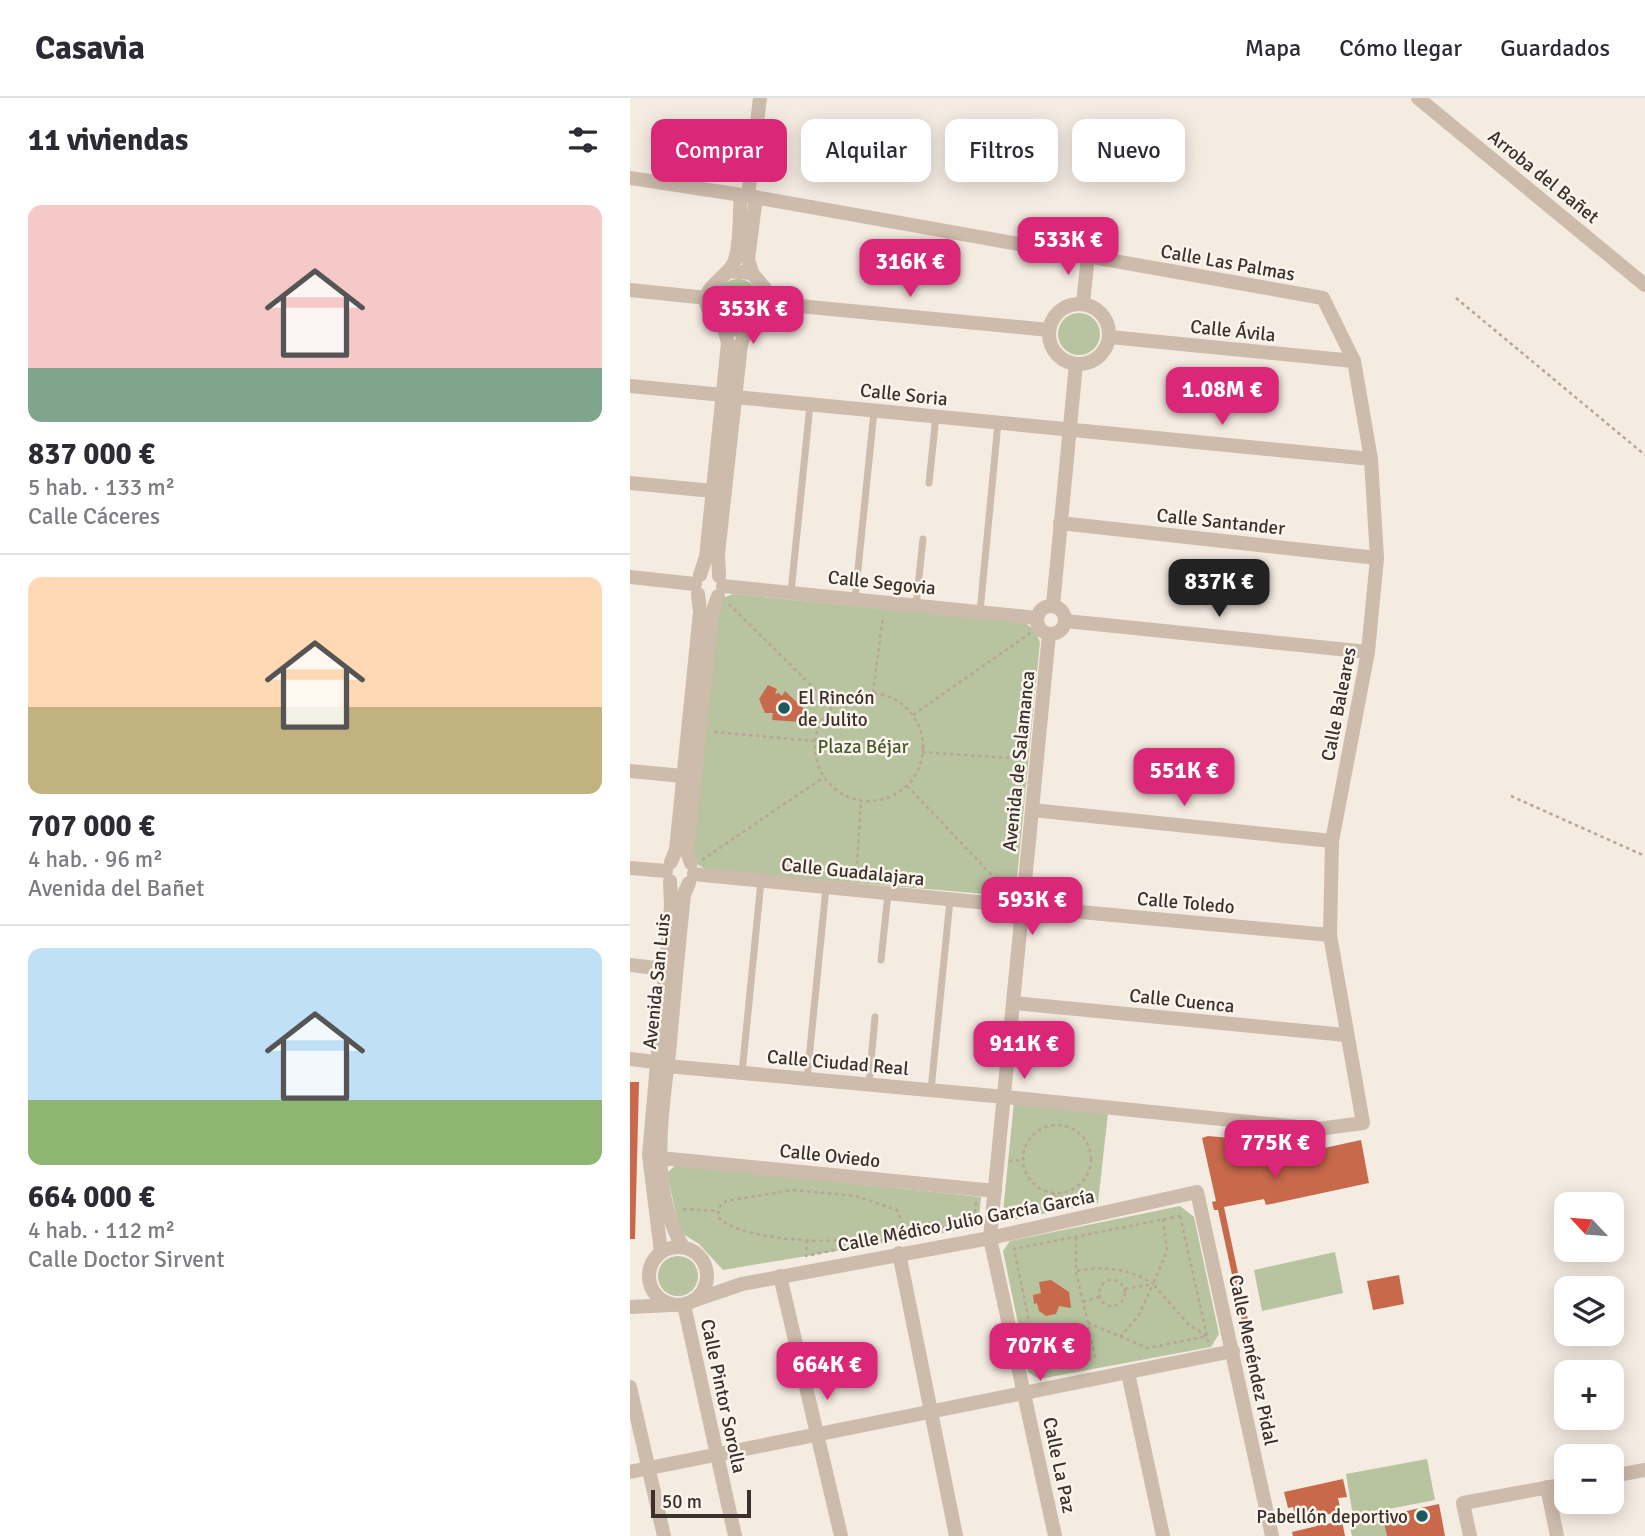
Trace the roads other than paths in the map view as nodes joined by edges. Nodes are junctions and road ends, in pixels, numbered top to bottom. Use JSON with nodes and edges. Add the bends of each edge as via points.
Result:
{"nodes":[{"id":1,"x":760,"y":98,"type":"edge"},
{"id":2,"x":1418,"y":98,"type":"edge"},
{"id":3,"x":630,"y":178,"type":"edge"},
{"id":4,"x":749,"y":196,"type":"junction"},
{"id":5,"x":1088,"y":256,"type":"junction"},
{"id":6,"x":728,"y":271,"type":"junction"},
{"id":7,"x":752,"y":273,"type":"junction"},
{"id":8,"x":1645,"y":285,"type":"edge"},
{"id":9,"x":630,"y":290,"type":"edge"},
{"id":10,"x":707,"y":298,"type":"junction"},
{"id":11,"x":1323,"y":298,"type":"joint"},
{"id":12,"x":768,"y":303,"type":"junction"},
{"id":13,"x":1083,"y":303,"type":"junction"},
{"id":14,"x":724,"y":328,"type":"junction"},
{"id":15,"x":747,"y":329,"type":"junction"},
{"id":16,"x":1049,"y":330,"type":"junction"},
{"id":17,"x":1110,"y":337,"type":"junction"},
{"id":18,"x":1353,"y":361,"type":"junction"},
{"id":19,"x":1076,"y":364,"type":"junction"},
{"id":20,"x":630,"y":386,"type":"edge"},
{"id":21,"x":729,"y":396,"type":"junction"},
{"id":22,"x":810,"y":404,"type":"junction"},
{"id":23,"x":874,"y":410,"type":"junction"},
{"id":24,"x":936,"y":416,"type":"junction"},
{"id":25,"x":998,"y":422,"type":"junction"},
{"id":26,"x":1069,"y":429,"type":"junction"},
{"id":27,"x":1371,"y":459,"type":"junction"},
{"id":28,"x":630,"y":483,"type":"edge"},
{"id":29,"x":929,"y":483,"type":"dead end"},
{"id":30,"x":713,"y":491,"type":"junction"},
{"id":31,"x":1060,"y":523,"type":"junction"},
{"id":32,"x":923,"y":539,"type":"dead end"},
{"id":33,"x":1377,"y":558,"type":"junction"},
{"id":34,"x":630,"y":578,"type":"edge"},
{"id":35,"x":698,"y":585,"type":"junction"},
{"id":36,"x":720,"y":588,"type":"junction"},
{"id":37,"x":791,"y":592,"type":"junction"},
{"id":38,"x":855,"y":599,"type":"junction"},
{"id":39,"x":916,"y":605,"type":"junction"},
{"id":40,"x":1053,"y":605,"type":"junction"},
{"id":41,"x":980,"y":612,"type":"junction"},
{"id":42,"x":1066,"y":621,"type":"junction"},
{"id":43,"x":1041,"y":626,"type":"junction"},
{"id":44,"x":1368,"y":652,"type":"junction"},
{"id":45,"x":630,"y":771,"type":"edge"},
{"id":46,"x":683,"y":776,"type":"junction"},
{"id":47,"x":1032,"y":810,"type":"junction"},
{"id":48,"x":1332,"y":841,"type":"junction"},
{"id":49,"x":630,"y":868,"type":"edge"},
{"id":50,"x":669,"y":872,"type":"junction"},
{"id":51,"x":692,"y":872,"type":"junction"},
{"id":52,"x":761,"y":881,"type":"junction"},
{"id":53,"x":826,"y":888,"type":"junction"},
{"id":54,"x":888,"y":894,"type":"junction"},
{"id":55,"x":1015,"y":898,"type":"junction"},
{"id":56,"x":950,"y":901,"type":"junction"},
{"id":57,"x":1037,"y":908,"type":"junction"},
{"id":58,"x":1021,"y":921,"type":"junction"},
{"id":59,"x":1330,"y":935,"type":"junction"},
{"id":60,"x":881,"y":960,"type":"dead end"},
{"id":61,"x":630,"y":965,"type":"edge"},
{"id":62,"x":665,"y":969,"type":"junction"},
{"id":63,"x":1014,"y":1003,"type":"junction"},
{"id":64,"x":875,"y":1017,"type":"dead end"},
{"id":65,"x":1346,"y":1035,"type":"junction"},
{"id":66,"x":630,"y":1059,"type":"edge"},
{"id":67,"x":661,"y":1064,"type":"junction"},
{"id":68,"x":742,"y":1073,"type":"junction"},
{"id":69,"x":807,"y":1079,"type":"junction"},
{"id":70,"x":869,"y":1084,"type":"junction"},
{"id":71,"x":931,"y":1090,"type":"junction"},
{"id":72,"x":1005,"y":1097,"type":"junction"},
{"id":73,"x":1363,"y":1123,"type":"joint"},
{"id":74,"x":660,"y":1158,"type":"junction"},
{"id":75,"x":995,"y":1191,"type":"junction"},
{"id":76,"x":1197,"y":1192,"type":"joint"},
{"id":77,"x":990,"y":1238,"type":"junction"},
{"id":78,"x":682,"y":1247,"type":"junction"},
{"id":79,"x":661,"y":1252,"type":"junction"},
{"id":80,"x":898,"y":1253,"type":"junction"},
{"id":81,"x":706,"y":1269,"type":"junction"},
{"id":82,"x":780,"y":1276,"type":"junction"},
{"id":83,"x":649,"y":1283,"type":"junction"},
{"id":84,"x":742,"y":1284,"type":"junction"},
{"id":85,"x":684,"y":1303,"type":"junction"},
{"id":86,"x":630,"y":1306,"type":"edge"},
{"id":87,"x":1233,"y":1351,"type":"junction"},
{"id":88,"x":1128,"y":1373,"type":"junction"},
{"id":89,"x":630,"y":1387,"type":"edge"},
{"id":90,"x":1024,"y":1394,"type":"junction"},
{"id":91,"x":931,"y":1413,"type":"junction"},
{"id":92,"x":817,"y":1436,"type":"junction"},
{"id":93,"x":717,"y":1455,"type":"junction"},
{"id":94,"x":649,"y":1469,"type":"junction"},
{"id":95,"x":1645,"y":1469,"type":"edge"},
{"id":96,"x":630,"y":1472,"type":"edge"},
{"id":97,"x":1624,"y":1473,"type":"edge"},
{"id":98,"x":1554,"y":1486,"type":"edge"},
{"id":99,"x":1547,"y":1487,"type":"junction"},
{"id":100,"x":664,"y":1536,"type":"edge"},
{"id":101,"x":735,"y":1536,"type":"edge"},
{"id":102,"x":841,"y":1536,"type":"edge"},
{"id":103,"x":956,"y":1536,"type":"edge"},
{"id":104,"x":1055,"y":1536,"type":"edge"},
{"id":105,"x":1163,"y":1536,"type":"edge"},
{"id":106,"x":1272,"y":1536,"type":"edge"},
{"id":107,"x":1470,"y":1536,"type":"edge"},
{"id":108,"x":1557,"y":1536,"type":"edge"}],
"edges":[{"from":1,"to":4,"type":"street"},
{"from":2,"to":8,"type":"street","name":"Arroba del Bañet"},
{"from":3,"to":4,"type":"street","name":"Calle Las Palmas"},
{"from":4,"to":5,"type":"street","name":"Calle Las Palmas"},
{"from":4,"to":6,"type":"street","via":[[735,261]]},
{"from":4,"to":7,"type":"street","via":[[747,259]]},
{"from":5,"to":11,"type":"street","name":"Calle Las Palmas"},
{"from":5,"to":13,"type":"street"},
{"from":6,"to":7,"type":"street"},
{"from":6,"to":10,"type":"street","via":[[718,277]]},
{"from":7,"to":12,"type":"street","via":[[761,280]]},
{"from":9,"to":10,"type":"street"},
{"from":10,"to":14,"type":"street","via":[[715,320]]},
{"from":11,"to":18,"type":"street","name":"Calle Baleares"},
{"from":12,"to":15,"type":"street","via":[[765,314]]},
{"from":12,"to":16,"type":"street"},
{"from":13,"to":16,"type":"street","via":[[1060,310]]},
{"from":13,"to":17,"type":"street","via":[[1103,314]]},
{"from":14,"to":15,"type":"street"},
{"from":14,"to":21,"type":"street","name":"Avenida San Luis"},
{"from":15,"to":21,"type":"street","name":"Avenida San Luis"},
{"from":16,"to":19,"type":"street","via":[[1055,353]]},
{"from":17,"to":18,"type":"street","name":"Calle Ávila"},
{"from":17,"to":19,"type":"street","via":[[1098,358]]},
{"from":18,"to":27,"type":"street","name":"Calle Baleares"},
{"from":19,"to":26,"type":"street"},
{"from":20,"to":21,"type":"street","name":"Calle Soria"},
{"from":21,"to":22,"type":"street","name":"Calle Soria"},
{"from":21,"to":30,"type":"street","name":"Avenida San Luis"},
{"from":21,"to":36,"type":"street","name":"Avenida San Luis","via":[[718,554]]},
{"from":22,"to":23,"type":"street","name":"Calle Soria"},
{"from":22,"to":37,"type":"lane"},
{"from":23,"to":24,"type":"street","name":"Calle Soria"},
{"from":23,"to":38,"type":"lane"},
{"from":24,"to":25,"type":"street","name":"Calle Soria"},
{"from":24,"to":29,"type":"lane"},
{"from":25,"to":26,"type":"street","name":"Calle Soria"},
{"from":25,"to":41,"type":"lane"},
{"from":26,"to":27,"type":"street","name":"Calle Soria"},
{"from":26,"to":31,"type":"street"},
{"from":27,"to":33,"type":"street","name":"Calle Baleares"},
{"from":28,"to":30,"type":"street"},
{"from":30,"to":35,"type":"street","name":"Avenida San Luis"},
{"from":31,"to":33,"type":"street","name":"Calle Santander"},
{"from":31,"to":40,"type":"street"},
{"from":32,"to":39,"type":"lane"},
{"from":33,"to":44,"type":"street","name":"Calle Baleares"},
{"from":34,"to":35,"type":"street"},
{"from":35,"to":36,"type":"street","via":[[708,599]]},
{"from":35,"to":36,"type":"street","via":[[710,572]]},
{"from":35,"to":46,"type":"street","name":"Avenida San Luis","via":[[700,612]]},
{"from":36,"to":37,"type":"street","name":"Calle Segovia"},
{"from":36,"to":51,"type":"street","name":"Avenida San Luis","via":[[712,613],[687,851]]},
{"from":37,"to":38,"type":"street","name":"Calle Segovia"},
{"from":38,"to":39,"type":"street","name":"Calle Segovia"},
{"from":39,"to":41,"type":"street","name":"Calle Segovia"},
{"from":40,"to":42,"type":"street"},
{"from":40,"to":43,"type":"street","via":[[1042,608]]},
{"from":41,"to":43,"type":"street","name":"Calle Segovia"},
{"from":42,"to":43,"type":"street","via":[[1060,631]]},
{"from":42,"to":44,"type":"street"},
{"from":43,"to":47,"type":"street","name":"Avenida de Salamanca"},
{"from":44,"to":48,"type":"street","name":"Calle Baleares"},
{"from":45,"to":46,"type":"street"},
{"from":46,"to":50,"type":"street","name":"Avenida San Luis","via":[[676,850]]},
{"from":47,"to":48,"type":"street"},
{"from":47,"to":55,"type":"street","name":"Avenida de Salamanca"},
{"from":48,"to":59,"type":"street","name":"Calle Baleares"},
{"from":49,"to":50,"type":"street"},
{"from":50,"to":51,"type":"street","via":[[681,859]]},
{"from":50,"to":51,"type":"street","via":[[679,886]]},
{"from":50,"to":62,"type":"street","name":"Avenida San Luis","via":[[672,892]]},
{"from":51,"to":52,"type":"street","name":"Calle Guadalajara"},
{"from":51,"to":67,"type":"street","name":"Avenida San Luis","via":[[684,894]]},
{"from":52,"to":53,"type":"street","name":"Calle Guadalajara"},
{"from":52,"to":68,"type":"lane"},
{"from":53,"to":54,"type":"street","name":"Calle Guadalajara"},
{"from":53,"to":69,"type":"lane"},
{"from":54,"to":56,"type":"street","name":"Calle Guadalajara"},
{"from":54,"to":60,"type":"lane"},
{"from":55,"to":56,"type":"street","name":"Calle Guadalajara"},
{"from":55,"to":57,"type":"street","via":[[1034,897]]},
{"from":55,"to":58,"type":"street","via":[[1011,915]]},
{"from":56,"to":71,"type":"lane"},
{"from":57,"to":58,"type":"street","via":[[1032,918]]},
{"from":57,"to":59,"type":"street","name":"Calle Toledo"},
{"from":58,"to":63,"type":"street"},
{"from":59,"to":65,"type":"street","name":"Calle Baleares"},
{"from":61,"to":62,"type":"street"},
{"from":62,"to":67,"type":"street","name":"Avenida San Luis"},
{"from":63,"to":65,"type":"street","name":"Calle Cuenca"},
{"from":63,"to":72,"type":"street"},
{"from":64,"to":70,"type":"lane"},
{"from":65,"to":73,"type":"street","name":"Calle Baleares"},
{"from":66,"to":67,"type":"street","name":"Calle Ciudad Real"},
{"from":67,"to":68,"type":"street","name":"Calle Ciudad Real"},
{"from":67,"to":74,"type":"street","name":"Avenida San Luis"},
{"from":67,"to":79,"type":"street","name":"Avenida San Luis","via":[[649,1155]]},
{"from":68,"to":69,"type":"street","name":"Calle Ciudad Real"},
{"from":69,"to":70,"type":"street","name":"Calle Ciudad Real"},
{"from":70,"to":71,"type":"street","name":"Calle Ciudad Real"},
{"from":71,"to":72,"type":"street","name":"Calle Ciudad Real"},
{"from":72,"to":73,"type":"street","name":"Calle Ciudad Real","via":[[1318,1129]]},
{"from":72,"to":75,"type":"street"},
{"from":74,"to":75,"type":"street","name":"Calle Oviedo"},
{"from":74,"to":78,"type":"street","name":"Avenida San Luis","via":[[671,1226]]},
{"from":75,"to":77,"type":"street"},
{"from":76,"to":77,"type":"street","name":"Calle Médico Julio García García"},
{"from":76,"to":87,"type":"street","name":"Calle Menéndez Pidal"},
{"from":77,"to":80,"type":"street","name":"Calle Médico Julio García García"},
{"from":77,"to":90,"type":"street","name":"Calle La Paz"},
{"from":78,"to":79,"type":"street"},
{"from":78,"to":81,"type":"street","via":[[702,1259]]},
{"from":79,"to":83,"type":"street","via":[[653,1260]]},
{"from":80,"to":82,"type":"street","name":"Calle Médico Julio García García"},
{"from":80,"to":91,"type":"street"},
{"from":81,"to":84,"type":"street","via":[[720,1281]]},
{"from":81,"to":85,"type":"street","via":[[707,1281]]},
{"from":82,"to":84,"type":"street","name":"Calle Médico Julio García García"},
{"from":82,"to":92,"type":"street"},
{"from":83,"to":85,"type":"street","via":[[653,1293]]},
{"from":83,"to":86,"type":"street","name":"Calle Médico Julio García García","via":[[642,1298]]},
{"from":84,"to":85,"type":"street","name":"Calle Médico Julio García García"},
{"from":85,"to":86,"type":"street","name":"Calle Médico Julio García García"},
{"from":85,"to":93,"type":"street","name":"Calle Pintor Sorolla"},
{"from":87,"to":88,"type":"street"},
{"from":87,"to":106,"type":"street","name":"Calle Menéndez Pidal"},
{"from":88,"to":90,"type":"street"},
{"from":88,"to":105,"type":"street"},
{"from":89,"to":94,"type":"street"},
{"from":90,"to":91,"type":"street"},
{"from":90,"to":104,"type":"street","name":"Calle La Paz"},
{"from":91,"to":92,"type":"street"},
{"from":91,"to":103,"type":"street"},
{"from":92,"to":93,"type":"street"},
{"from":92,"to":102,"type":"street"},
{"from":93,"to":94,"type":"street"},
{"from":93,"to":101,"type":"street","name":"Calle Pintor Sorolla"},
{"from":94,"to":96,"type":"street"},
{"from":94,"to":100,"type":"street"},
{"from":95,"to":97,"type":"street"},
{"from":98,"to":99,"type":"street"},
{"from":99,"to":107,"type":"street","via":[[1463,1503]]},
{"from":99,"to":108,"type":"street"}]}
